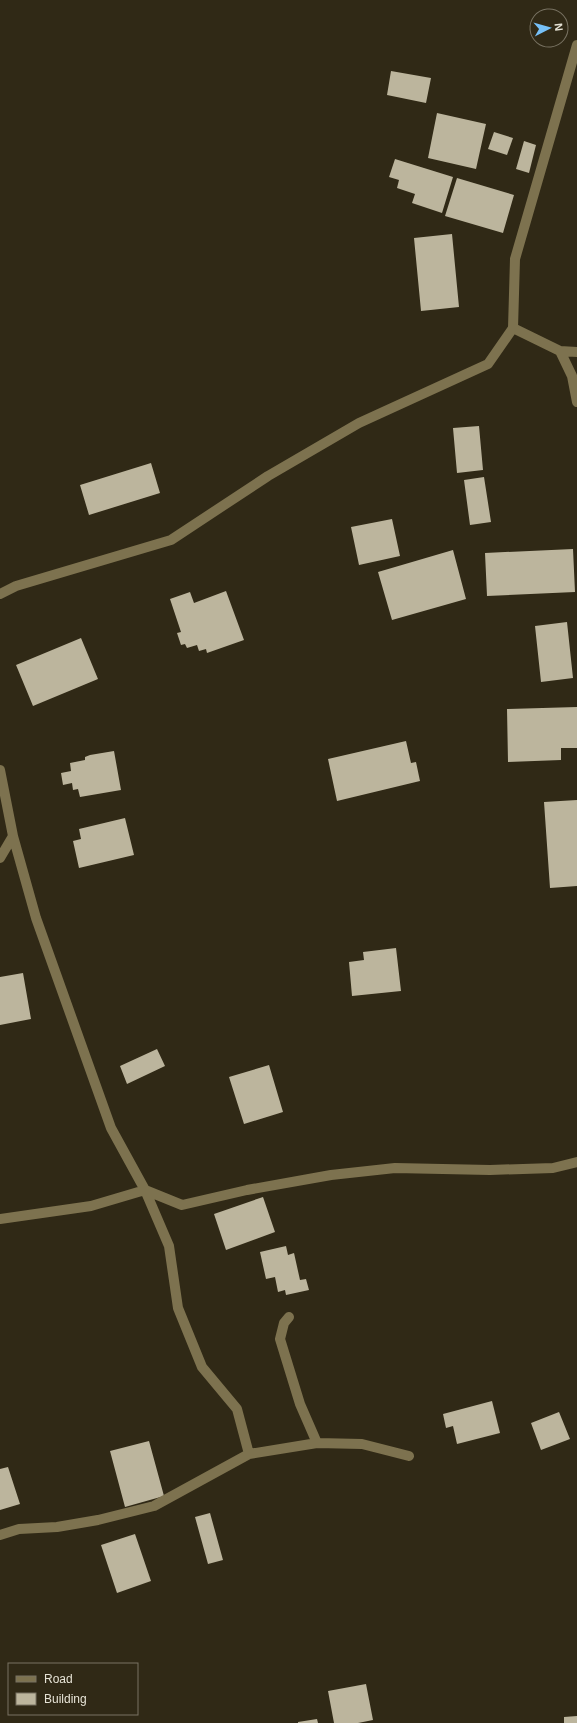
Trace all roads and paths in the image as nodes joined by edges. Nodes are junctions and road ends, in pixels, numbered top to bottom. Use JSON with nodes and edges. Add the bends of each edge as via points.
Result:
{"nodes":[{"id":1,"x":577,"y":45,"type":"edge"},
{"id":2,"x":513,"y":328,"type":"junction"},
{"id":3,"x":560,"y":351,"type":"junction"},
{"id":4,"x":577,"y":352,"type":"edge"},
{"id":5,"x":577,"y":402,"type":"edge"},
{"id":6,"x":0,"y":594,"type":"edge"},
{"id":7,"x":0,"y":770,"type":"edge"},
{"id":8,"x":13,"y":836,"type":"junction"},
{"id":9,"x":0,"y":858,"type":"edge"},
{"id":10,"x":577,"y":1162,"type":"edge"},
{"id":11,"x":145,"y":1190,"type":"junction"},
{"id":12,"x":0,"y":1219,"type":"edge"},
{"id":13,"x":289,"y":1316,"type":"dead end"},
{"id":14,"x":316,"y":1443,"type":"junction"},
{"id":15,"x":249,"y":1454,"type":"junction"},
{"id":16,"x":409,"y":1456,"type":"dead end"},
{"id":17,"x":0,"y":1535,"type":"edge"}],
"edges":[{"from":1,"to":2,"type":"street","via":[[515,259]]},
{"from":2,"to":3,"type":"street"},
{"from":2,"to":6,"type":"street","via":[[488,364],[359,423],[268,476],[171,540],[16,586]]},
{"from":3,"to":4,"type":"street"},
{"from":3,"to":5,"type":"street","via":[[572,376]]},
{"from":7,"to":8,"type":"street"},
{"from":8,"to":9,"type":"street"},
{"from":8,"to":11,"type":"street","via":[[36,918],[111,1128]]},
{"from":10,"to":11,"type":"street","via":[[545,1168],[395,1168],[338,1174],[247,1190],[182,1205]]},
{"from":11,"to":12,"type":"street","via":[[91,1206]]},
{"from":11,"to":15,"type":"street","via":[[169,1246],[178,1308],[202,1367],[237,1409]]},
{"from":13,"to":14,"type":"street","via":[[284,1323],[280,1339],[300,1404]]},
{"from":14,"to":15,"type":"street"},
{"from":14,"to":16,"type":"street","via":[[362,1444]]},
{"from":15,"to":17,"type":"street","via":[[154,1506],[98,1520],[57,1527],[19,1529]]}]}
